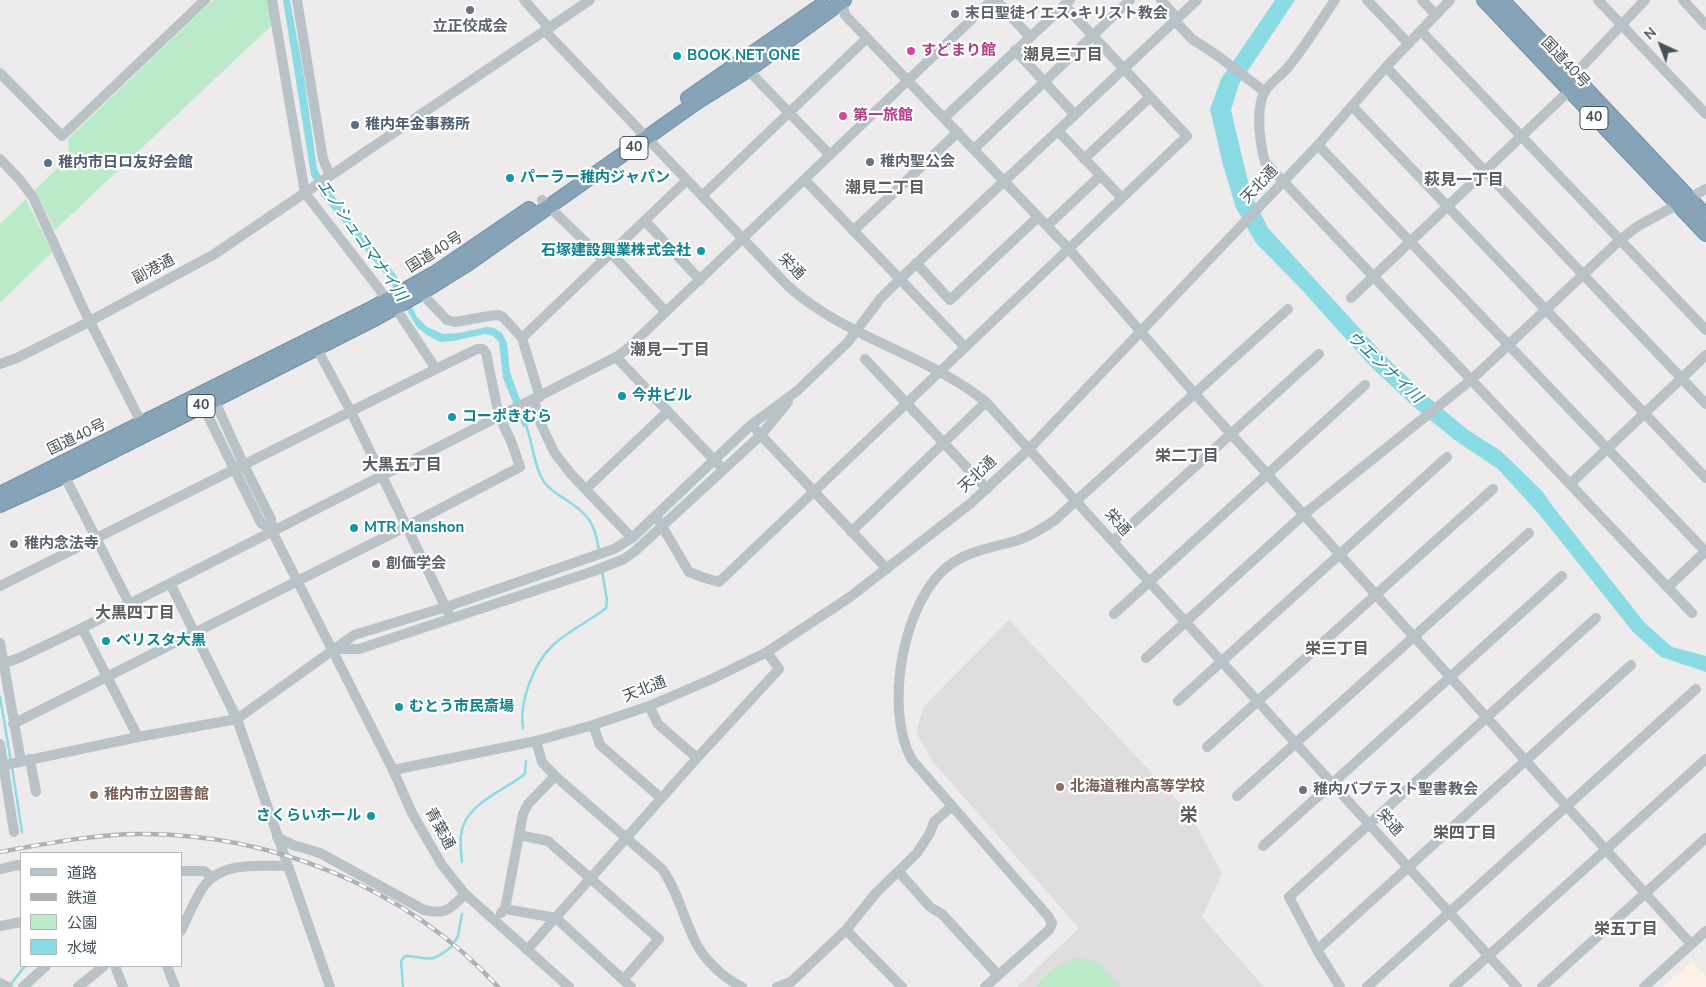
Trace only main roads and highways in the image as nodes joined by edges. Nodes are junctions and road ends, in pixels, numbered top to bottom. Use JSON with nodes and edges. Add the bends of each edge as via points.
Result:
{"nodes":[{"id":1,"x":1484,"y":0,"type":"edge"},
{"id":2,"x":1502,"y":0,"type":"edge"},
{"id":3,"x":839,"y":1,"type":"edge"},
{"id":4,"x":1684,"y":202,"type":"junction"},
{"id":5,"x":1706,"y":216,"type":"edge"},
{"id":6,"x":1706,"y":234,"type":"edge"},
{"id":7,"x":206,"y":398,"type":"junction"},
{"id":8,"x":61,"y":470,"type":"junction"},
{"id":9,"x":0,"y":494,"type":"edge"},
{"id":10,"x":0,"y":506,"type":"edge"}],
"edges":[{"from":1,"to":4,"type":"highway","name":"国道40号","number":"40","via":[[1569,91]]},
{"from":2,"to":4,"type":"highway","name":"国道40号","number":"40"},
{"from":3,"to":7,"type":"highway","name":"国道40号","number":"40","via":[[546,203],[450,263],[401,300]]},
{"from":4,"to":5,"type":"highway","name":"国道40号","number":"40"},
{"from":4,"to":6,"type":"highway","name":"国道40号","number":"40"},
{"from":7,"to":8,"type":"highway","name":"国道40号","number":"40"},
{"from":7,"to":8,"type":"highway","name":"国道40号","number":"40","via":[[142,424]]},
{"from":8,"to":9,"type":"highway","name":"国道40号","number":"40"},
{"from":8,"to":10,"type":"highway","name":"国道40号","number":"40"}]}
